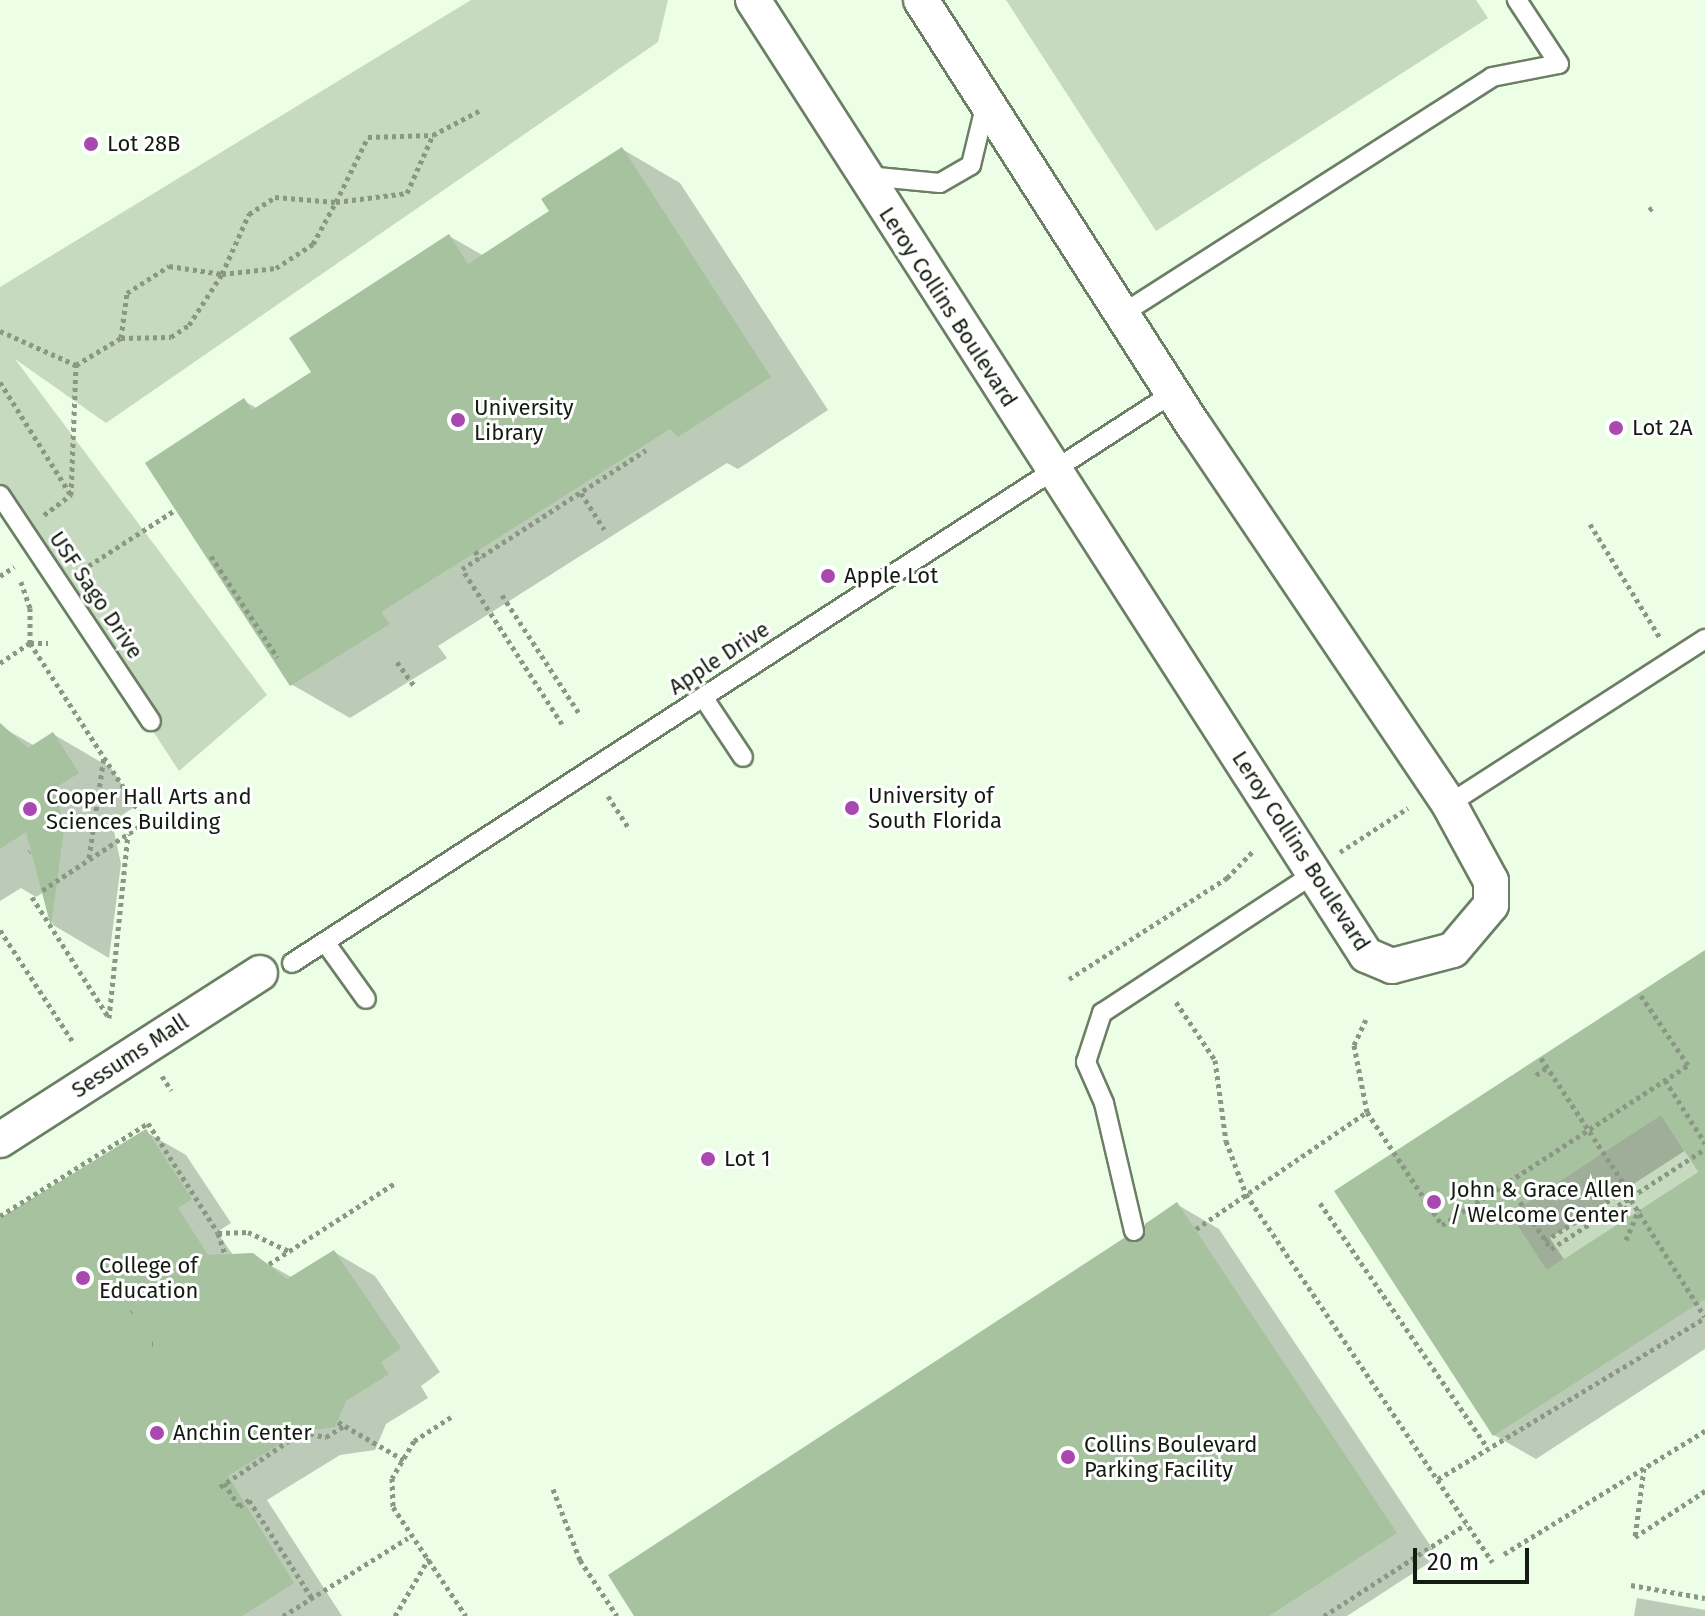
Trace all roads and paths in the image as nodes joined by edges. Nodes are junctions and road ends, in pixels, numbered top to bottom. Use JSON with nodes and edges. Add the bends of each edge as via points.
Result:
{"nodes":[{"id":1,"x":753,"y":0,"type":"edge"},
{"id":2,"x":921,"y":0,"type":"edge"},
{"id":3,"x":1517,"y":0,"type":"edge"},
{"id":4,"x":986,"y":103,"type":"junction"},
{"id":5,"x":479,"y":111,"type":"dead end"},
{"id":6,"x":433,"y":135,"type":"junction"},
{"id":7,"x":864,"y":176,"type":"junction"},
{"id":8,"x":336,"y":202,"type":"junction"},
{"id":9,"x":1655,"y":206,"type":"dead end"},
{"id":10,"x":1649,"y":210,"type":"dead end"},
{"id":11,"x":222,"y":274,"type":"junction"},
{"id":12,"x":1122,"y":314,"type":"junction"},
{"id":13,"x":0,"y":331,"type":"edge"},
{"id":14,"x":121,"y":338,"type":"junction"},
{"id":15,"x":76,"y":365,"type":"junction"},
{"id":16,"x":0,"y":382,"type":"edge"},
{"id":17,"x":1173,"y":393,"type":"junction"},
{"id":18,"x":646,"y":450,"type":"dead end"},
{"id":19,"x":1054,"y":471,"type":"junction"},
{"id":20,"x":581,"y":493,"type":"junction"},
{"id":21,"x":0,"y":495,"type":"edge"},
{"id":22,"x":175,"y":510,"type":"dead end"},
{"id":23,"x":1590,"y":524,"type":"dead end"},
{"id":24,"x":604,"y":529,"type":"dead end"},
{"id":25,"x":475,"y":551,"type":"dead end"},
{"id":26,"x":8,"y":556,"type":"dead end"},
{"id":27,"x":211,"y":556,"type":"dead end"},
{"id":28,"x":99,"y":558,"type":"dead end"},
{"id":29,"x":480,"y":558,"type":"junction"},
{"id":30,"x":15,"y":567,"type":"junction"},
{"id":31,"x":0,"y":576,"type":"edge"},
{"id":32,"x":502,"y":595,"type":"dead end"},
{"id":33,"x":1705,"y":639,"type":"edge"},
{"id":34,"x":30,"y":643,"type":"junction"},
{"id":35,"x":48,"y":643,"type":"dead end"},
{"id":36,"x":1649,"y":650,"type":"dead end"},
{"id":37,"x":277,"y":657,"type":"dead end"},
{"id":38,"x":397,"y":662,"type":"dead end"},
{"id":39,"x":0,"y":663,"type":"edge"},
{"id":40,"x":414,"y":685,"type":"dead end"},
{"id":41,"x":703,"y":697,"type":"junction"},
{"id":42,"x":579,"y":713,"type":"dead end"},
{"id":43,"x":151,"y":721,"type":"dead end"},
{"id":44,"x":562,"y":724,"type":"dead end"},
{"id":45,"x":104,"y":756,"type":"junction"},
{"id":46,"x":743,"y":757,"type":"dead end"},
{"id":47,"x":608,"y":796,"type":"dead end"},
{"id":48,"x":1434,"y":803,"type":"junction"},
{"id":49,"x":630,"y":830,"type":"dead end"},
{"id":50,"x":128,"y":833,"type":"junction"},
{"id":51,"x":1253,"y":851,"type":"dead end"},
{"id":52,"x":89,"y":859,"type":"junction"},
{"id":53,"x":1323,"y":866,"type":"junction"},
{"id":54,"x":40,"y":892,"type":"dead end"},
{"id":55,"x":32,"y":897,"type":"dead end"},
{"id":56,"x":0,"y":930,"type":"edge"},
{"id":57,"x":325,"y":942,"type":"junction"},
{"id":58,"x":276,"y":968,"type":"joint"},
{"id":59,"x":1069,"y":979,"type":"dead end"},
{"id":60,"x":1640,"y":994,"type":"dead end"},
{"id":61,"x":366,"y":999,"type":"dead end"},
{"id":62,"x":1176,"y":1002,"type":"dead end"},
{"id":63,"x":1366,"y":1019,"type":"dead end"},
{"id":64,"x":73,"y":1042,"type":"dead end"},
{"id":65,"x":1541,"y":1058,"type":"dead end"},
{"id":66,"x":1548,"y":1067,"type":"junction"},
{"id":67,"x":1536,"y":1075,"type":"dead end"},
{"id":68,"x":1665,"y":1080,"type":"junction"},
{"id":69,"x":1367,"y":1112,"type":"junction"},
{"id":70,"x":1588,"y":1130,"type":"junction"},
{"id":71,"x":0,"y":1140,"type":"edge"},
{"id":72,"x":1705,"y":1143,"type":"edge"},
{"id":73,"x":1705,"y":1149,"type":"edge"},
{"id":74,"x":1507,"y":1182,"type":"junction"},
{"id":75,"x":395,"y":1183,"type":"dead end"},
{"id":76,"x":1627,"y":1189,"type":"junction"},
{"id":77,"x":1246,"y":1194,"type":"junction"},
{"id":78,"x":1632,"y":1197,"type":"junction"},
{"id":79,"x":1320,"y":1203,"type":"dead end"},
{"id":80,"x":1640,"y":1208,"type":"junction"},
{"id":81,"x":0,"y":1216,"type":"edge"},
{"id":82,"x":1196,"y":1229,"type":"dead end"},
{"id":83,"x":1134,"y":1231,"type":"dead end"},
{"id":84,"x":218,"y":1233,"type":"junction"},
{"id":85,"x":1626,"y":1240,"type":"dead end"},
{"id":86,"x":1545,"y":1241,"type":"junction"},
{"id":87,"x":289,"y":1251,"type":"junction"},
{"id":88,"x":225,"y":1254,"type":"dead end"},
{"id":89,"x":269,"y":1264,"type":"dead end"},
{"id":90,"x":1705,"y":1318,"type":"edge"},
{"id":91,"x":451,"y":1417,"type":"dead end"},
{"id":92,"x":338,"y":1422,"type":"dead end"},
{"id":93,"x":345,"y":1425,"type":"junction"},
{"id":94,"x":1705,"y":1431,"type":"edge"},
{"id":95,"x":1487,"y":1447,"type":"junction"},
{"id":96,"x":404,"y":1460,"type":"junction"},
{"id":97,"x":1645,"y":1467,"type":"junction"},
{"id":98,"x":1438,"y":1479,"type":"junction"},
{"id":99,"x":553,"y":1489,"type":"dead end"},
{"id":100,"x":1705,"y":1491,"type":"edge"},
{"id":101,"x":1466,"y":1524,"type":"junction"},
{"id":102,"x":408,"y":1538,"type":"junction"},
{"id":103,"x":1504,"y":1554,"type":"dead end"},
{"id":104,"x":429,"y":1558,"type":"junction"},
{"id":105,"x":1492,"y":1562,"type":"dead end"},
{"id":106,"x":1631,"y":1585,"type":"dead end"},
{"id":107,"x":312,"y":1598,"type":"junction"},
{"id":108,"x":1705,"y":1598,"type":"edge"},
{"id":109,"x":283,"y":1616,"type":"edge"},
{"id":110,"x":395,"y":1616,"type":"edge"},
{"id":111,"x":466,"y":1616,"type":"edge"},
{"id":112,"x":617,"y":1616,"type":"edge"},
{"id":113,"x":1324,"y":1616,"type":"edge"}],
"edges":[{"from":1,"to":7,"type":"street","name":"Leroy Collins Boulevard"},
{"from":2,"to":4,"type":"street","name":"Leroy Collins Boulevard"},
{"from":3,"to":12,"type":"lane","via":[[1559,64],[1492,77]]},
{"from":4,"to":7,"type":"lane","via":[[971,165],[940,183]]},
{"from":4,"to":12,"type":"street","name":"Leroy Collins Boulevard"},
{"from":5,"to":6,"type":"path"},
{"from":6,"to":8,"type":"path","via":[[407,193]]},
{"from":6,"to":8,"type":"path","via":[[368,137]]},
{"from":7,"to":19,"type":"street","name":"Leroy Collins Boulevard"},
{"from":8,"to":11,"type":"path","via":[[313,244],[276,268]]},
{"from":8,"to":11,"type":"path","via":[[275,197],[249,214]]},
{"from":9,"to":10,"type":"path"},
{"from":11,"to":14,"type":"path","via":[[189,325],[171,337]]},
{"from":11,"to":14,"type":"path","via":[[169,266],[127,293]]},
{"from":12,"to":17,"type":"street","name":"Leroy Collins Boulevard"},
{"from":13,"to":15,"type":"path"},
{"from":14,"to":15,"type":"path"},
{"from":15,"to":16,"type":"path","via":[[71,495]]},
{"from":17,"to":19,"type":"lane","name":"Apple Drive"},
{"from":17,"to":48,"type":"street","name":"Leroy Collins Boulevard"},
{"from":18,"to":20,"type":"path"},
{"from":19,"to":41,"type":"lane","name":"Apple Drive"},
{"from":19,"to":53,"type":"street","name":"Leroy Collins Boulevard"},
{"from":20,"to":24,"type":"path"},
{"from":20,"to":29,"type":"path"},
{"from":21,"to":43,"type":"lane","name":"USF Sago Drive"},
{"from":22,"to":28,"type":"path"},
{"from":23,"to":36,"type":"path","via":[[1662,641]]},
{"from":25,"to":29,"type":"path"},
{"from":26,"to":30,"type":"path"},
{"from":27,"to":37,"type":"path"},
{"from":29,"to":44,"type":"path","via":[[462,569]]},
{"from":30,"to":31,"type":"path"},
{"from":30,"to":34,"type":"path","via":[[30,608]]},
{"from":32,"to":42,"type":"path"},
{"from":33,"to":48,"type":"lane"},
{"from":34,"to":35,"type":"path"},
{"from":34,"to":39,"type":"path"},
{"from":34,"to":45,"type":"path"},
{"from":38,"to":40,"type":"path"},
{"from":41,"to":46,"type":"lane"},
{"from":41,"to":57,"type":"lane","name":"Apple Drive"},
{"from":45,"to":50,"type":"path","via":[[146,822]]},
{"from":45,"to":52,"type":"path"},
{"from":47,"to":49,"type":"path"},
{"from":48,"to":53,"type":"path"},
{"from":48,"to":53,"type":"street","name":"Leroy Collins Boulevard","via":[[1491,881],[1491,905],[1453,950],[1392,966],[1366,955]]},
{"from":50,"to":52,"type":"path"},
{"from":50,"to":55,"type":"path","via":[[109,1018]]},
{"from":51,"to":59,"type":"path","via":[[1227,878]]},
{"from":52,"to":54,"type":"path"},
{"from":53,"to":83,"type":"lane","via":[[1102,1013],[1086,1062],[1104,1103]]},
{"from":56,"to":64,"type":"path"},
{"from":57,"to":58,"type":"lane","name":"Apple Drive"},
{"from":57,"to":61,"type":"lane"},
{"from":58,"to":71,"type":"street","name":"Sessums Mall"},
{"from":60,"to":68,"type":"path","via":[[1688,1065]]},
{"from":62,"to":77,"type":"path","via":[[1215,1060],[1226,1141]]},
{"from":63,"to":69,"type":"path","via":[[1354,1045]]},
{"from":65,"to":66,"type":"path"},
{"from":66,"to":67,"type":"path"},
{"from":66,"to":70,"type":"path"},
{"from":68,"to":70,"type":"path"},
{"from":68,"to":72,"type":"path"},
{"from":69,"to":74,"type":"path","via":[[1442,1225]]},
{"from":69,"to":77,"type":"path"},
{"from":70,"to":74,"type":"path"},
{"from":70,"to":76,"type":"path"},
{"from":73,"to":78,"type":"path"},
{"from":74,"to":86,"type":"path"},
{"from":75,"to":87,"type":"path"},
{"from":76,"to":78,"type":"path","via":[[1625,1220]]},
{"from":76,"to":86,"type":"path"},
{"from":77,"to":82,"type":"path"},
{"from":77,"to":98,"type":"path"},
{"from":78,"to":80,"type":"path"},
{"from":78,"to":86,"type":"path","via":[[1551,1249]]},
{"from":79,"to":95,"type":"path"},
{"from":80,"to":85,"type":"path"},
{"from":80,"to":90,"type":"path"},
{"from":81,"to":84,"type":"path","via":[[148,1123]]},
{"from":84,"to":87,"type":"path","via":[[248,1232]]},
{"from":84,"to":88,"type":"path"},
{"from":87,"to":89,"type":"path"},
{"from":90,"to":95,"type":"path"},
{"from":91,"to":96,"type":"path","via":[[414,1441]]},
{"from":92,"to":93,"type":"path"},
{"from":93,"to":96,"type":"path"},
{"from":93,"to":107,"type":"path","via":[[326,1437],[302,1432],[222,1485],[239,1506],[249,1500]]},
{"from":94,"to":97,"type":"path"},
{"from":95,"to":98,"type":"path"},
{"from":96,"to":102,"type":"path","via":[[392,1478],[393,1507]]},
{"from":97,"to":100,"type":"path","via":[[1635,1537]]},
{"from":97,"to":103,"type":"path"},
{"from":98,"to":101,"type":"path"},
{"from":99,"to":112,"type":"path","via":[[580,1560]]},
{"from":101,"to":105,"type":"path"},
{"from":101,"to":113,"type":"path"},
{"from":102,"to":104,"type":"path"},
{"from":102,"to":107,"type":"path"},
{"from":104,"to":110,"type":"path"},
{"from":104,"to":111,"type":"path"},
{"from":106,"to":108,"type":"path"},
{"from":107,"to":109,"type":"path"}]}
